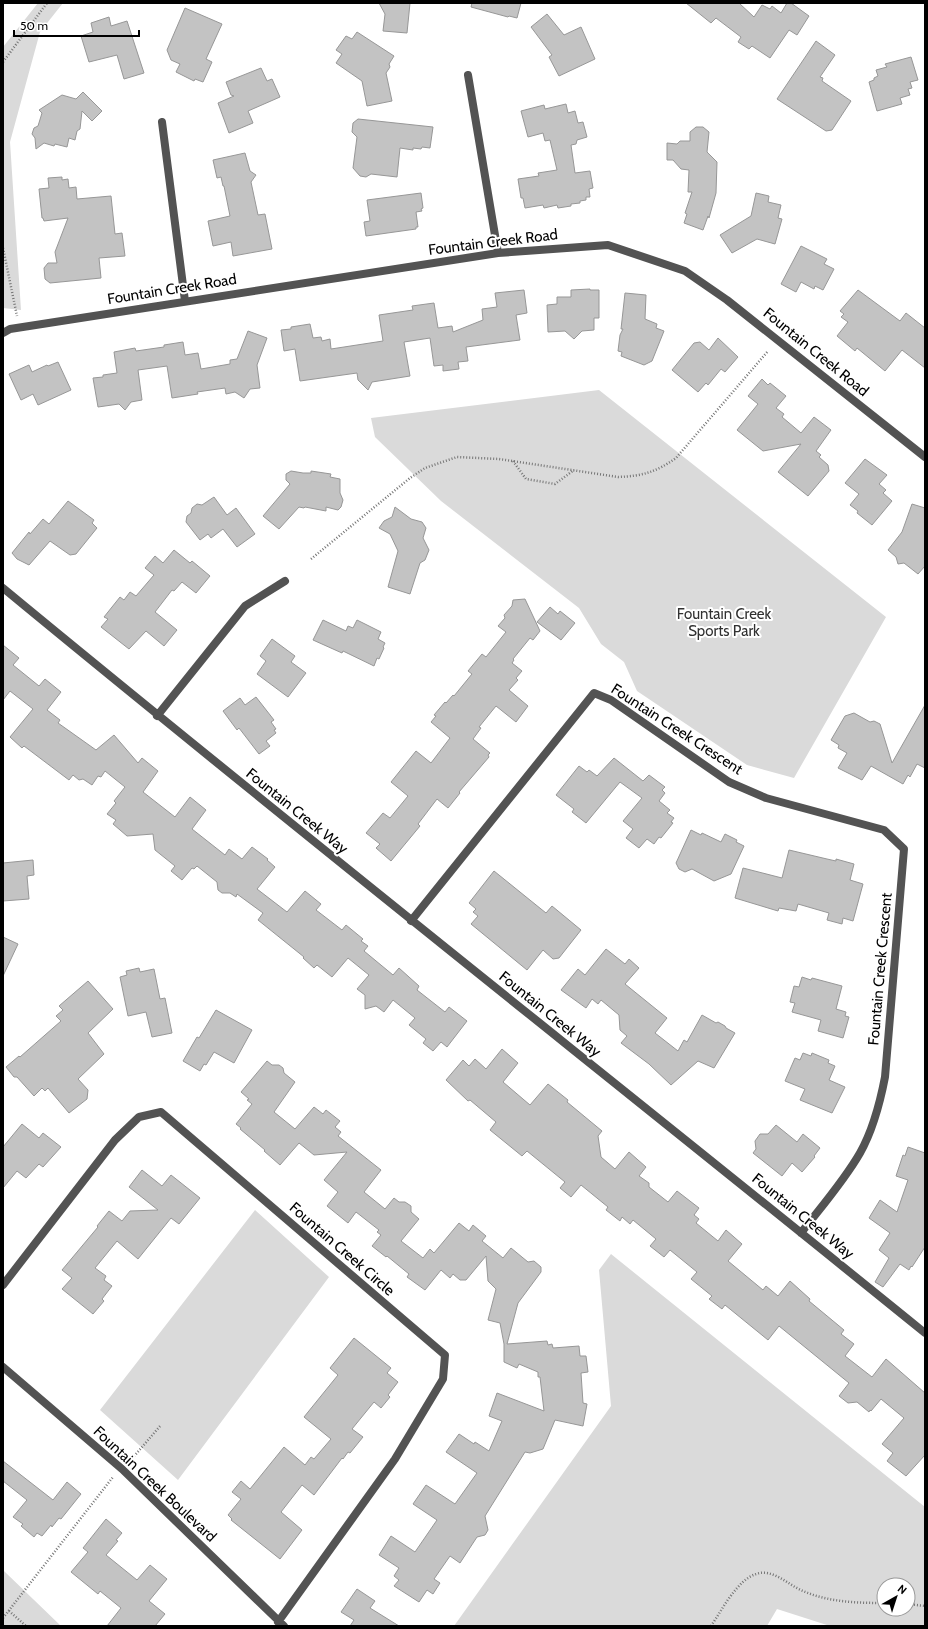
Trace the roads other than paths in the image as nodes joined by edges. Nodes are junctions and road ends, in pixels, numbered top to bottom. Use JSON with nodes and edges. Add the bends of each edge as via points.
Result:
{"nodes":[{"id":1,"x":468,"y":75,"type":"dead end"},
{"id":2,"x":162,"y":122,"type":"dead end"},
{"id":3,"x":498,"y":253,"type":"junction"},
{"id":4,"x":185,"y":301,"type":"junction"},
{"id":5,"x":3,"y":333,"type":"edge"},
{"id":6,"x":925,"y":457,"type":"edge"},
{"id":7,"x":286,"y":581,"type":"dead end"},
{"id":8,"x":3,"y":588,"type":"edge"},
{"id":9,"x":157,"y":716,"type":"junction"},
{"id":10,"x":411,"y":921,"type":"junction"},
{"id":11,"x":802,"y":1233,"type":"junction"},
{"id":12,"x":3,"y":1285,"type":"edge"},
{"id":13,"x":925,"y":1333,"type":"edge"},
{"id":14,"x":3,"y":1367,"type":"edge"},
{"id":15,"x":281,"y":1624,"type":"edge"}],
"edges":[{"from":1,"to":3,"type":"street"},
{"from":2,"to":4,"type":"street"},
{"from":3,"to":4,"type":"street","name":"Fountain Creek Road"},
{"from":3,"to":6,"type":"street","name":"Fountain Creek Road","via":[[608,245],[685,271],[727,300]]},
{"from":4,"to":5,"type":"street","name":"Fountain Creek Road","via":[[10,329]]},
{"from":7,"to":9,"type":"street","via":[[246,606]]},
{"from":8,"to":9,"type":"street","name":"Fountain Creek Way"},
{"from":9,"to":10,"type":"street","name":"Fountain Creek Way"},
{"from":10,"to":11,"type":"street","name":"Fountain Creek Way"},
{"from":10,"to":11,"type":"street","name":"Fountain Creek Crescent","via":[[594,693],[610,700],[728,782],[766,798],[884,830],[904,849],[885,1077],[879,1107],[861,1152]]},
{"from":11,"to":13,"type":"street","name":"Fountain Creek Way"},
{"from":12,"to":15,"type":"street","name":"Fountain Creek Circle","via":[[115,1140],[138,1117],[161,1112],[445,1356],[443,1379],[395,1459]]},
{"from":14,"to":15,"type":"street","name":"Fountain Creek Boulevard","via":[[122,1469]]}]}
